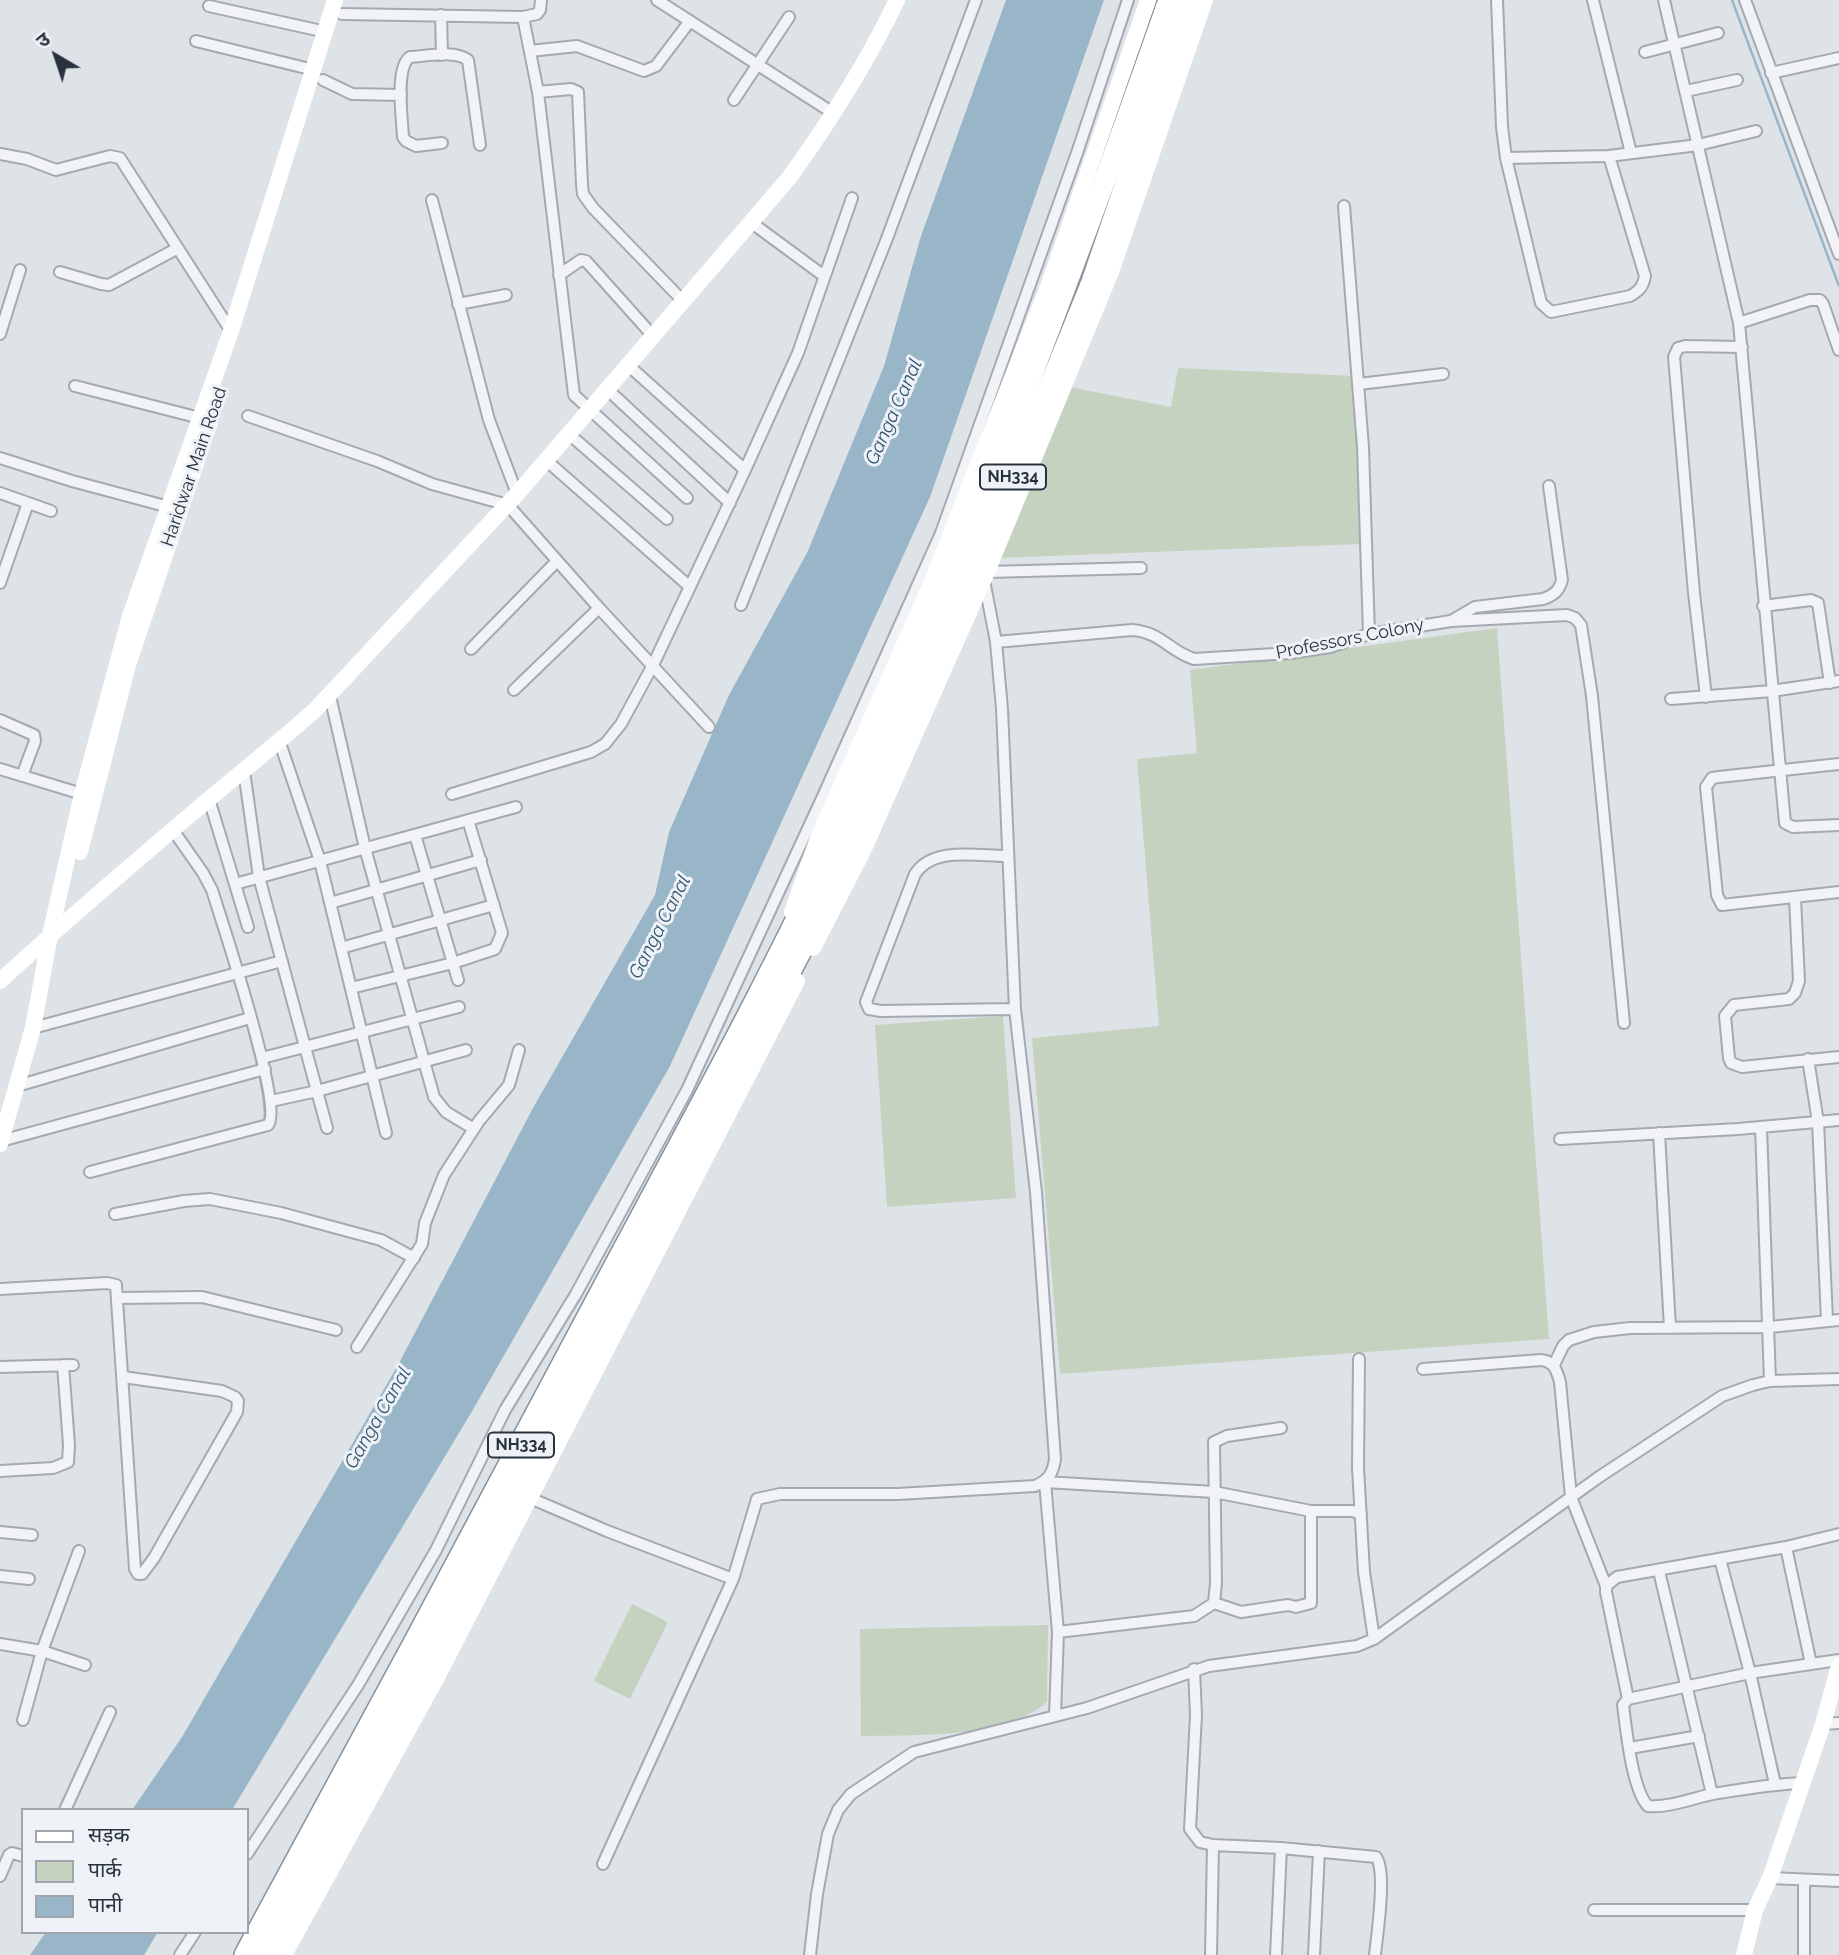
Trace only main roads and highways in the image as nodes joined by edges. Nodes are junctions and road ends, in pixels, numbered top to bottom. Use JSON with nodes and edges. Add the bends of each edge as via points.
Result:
{"nodes":[{"id":1,"x":1169,"y":0,"type":"edge"},
{"id":2,"x":1189,"y":0,"type":"edge"},
{"id":3,"x":245,"y":1955,"type":"edge"},
{"id":4,"x":266,"y":1955,"type":"edge"}],
"edges":[{"from":1,"to":3,"type":"highway","number":"NH334","via":[[1096,207],[959,555],[838,833],[501,1482]]},
{"from":2,"to":4,"type":"highway","number":"NH334","via":[[1092,282],[976,569],[806,941],[511,1506]]}]}
